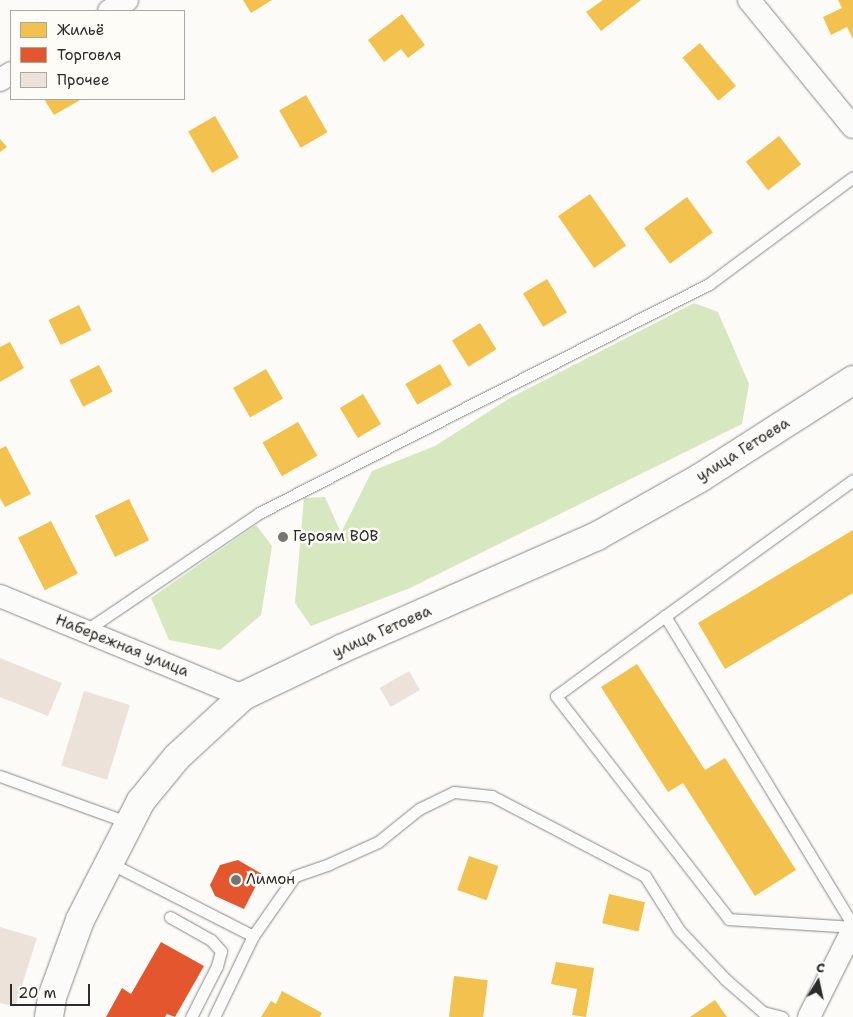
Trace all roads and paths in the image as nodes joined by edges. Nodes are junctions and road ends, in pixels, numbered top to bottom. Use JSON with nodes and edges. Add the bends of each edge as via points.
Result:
{"nodes":[{"id":1,"x":127,"y":0,"type":"edge"},
{"id":2,"x":748,"y":0,"type":"edge"},
{"id":3,"x":112,"y":10,"type":"edge"},
{"id":4,"x":853,"y":128,"type":"edge"},
{"id":5,"x":853,"y":177,"type":"edge"},
{"id":6,"x":853,"y":380,"type":"edge"},
{"id":7,"x":853,"y":480,"type":"edge"},
{"id":8,"x":0,"y":596,"type":"edge"},
{"id":9,"x":665,"y":616,"type":"junction"},
{"id":10,"x":85,"y":631,"type":"junction"},
{"id":11,"x":243,"y":696,"type":"junction"},
{"id":12,"x":0,"y":776,"type":"edge"},
{"id":13,"x":130,"y":823,"type":"junction"},
{"id":14,"x":110,"y":863,"type":"junction"},
{"id":15,"x":170,"y":916,"type":"dead end"},
{"id":16,"x":853,"y":927,"type":"edge"},
{"id":17,"x":254,"y":936,"type":"junction"},
{"id":18,"x":49,"y":1017,"type":"edge"},
{"id":19,"x":191,"y":1017,"type":"edge"},
{"id":20,"x":214,"y":1017,"type":"edge"},
{"id":21,"x":782,"y":1017,"type":"edge"},
{"id":22,"x":809,"y":1017,"type":"edge"}],
"edges":[{"from":1,"to":3,"type":"street"},
{"from":2,"to":4,"type":"street"},
{"from":5,"to":10,"type":"lane","via":[[709,284],[259,513]]},
{"from":6,"to":11,"type":"street","name":"улица Гетоева","via":[[700,478],[597,536]]},
{"from":7,"to":9,"type":"lane"},
{"from":8,"to":10,"type":"street","name":"Набережная улица"},
{"from":9,"to":16,"type":"lane"},
{"from":9,"to":16,"type":"lane","via":[[556,696],[729,919]]},
{"from":10,"to":11,"type":"street","name":"Набережная улица"},
{"from":11,"to":13,"type":"street","name":"улица Гетоева","via":[[177,757],[141,801]]},
{"from":12,"to":13,"type":"lane"},
{"from":13,"to":14,"type":"street","name":"улица Гетоева"},
{"from":14,"to":17,"type":"lane"},
{"from":14,"to":18,"type":"street","name":"улица Гетоева","via":[[80,920],[52,997]]},
{"from":15,"to":19,"type":"lane","via":[[211,940],[222,951]]},
{"from":16,"to":22,"type":"street"},
{"from":17,"to":20,"type":"lane"},
{"from":17,"to":21,"type":"lane","via":[[295,876],[378,842],[418,809],[454,792],[492,796],[645,876],[679,930],[725,979],[763,1012]]}]}
